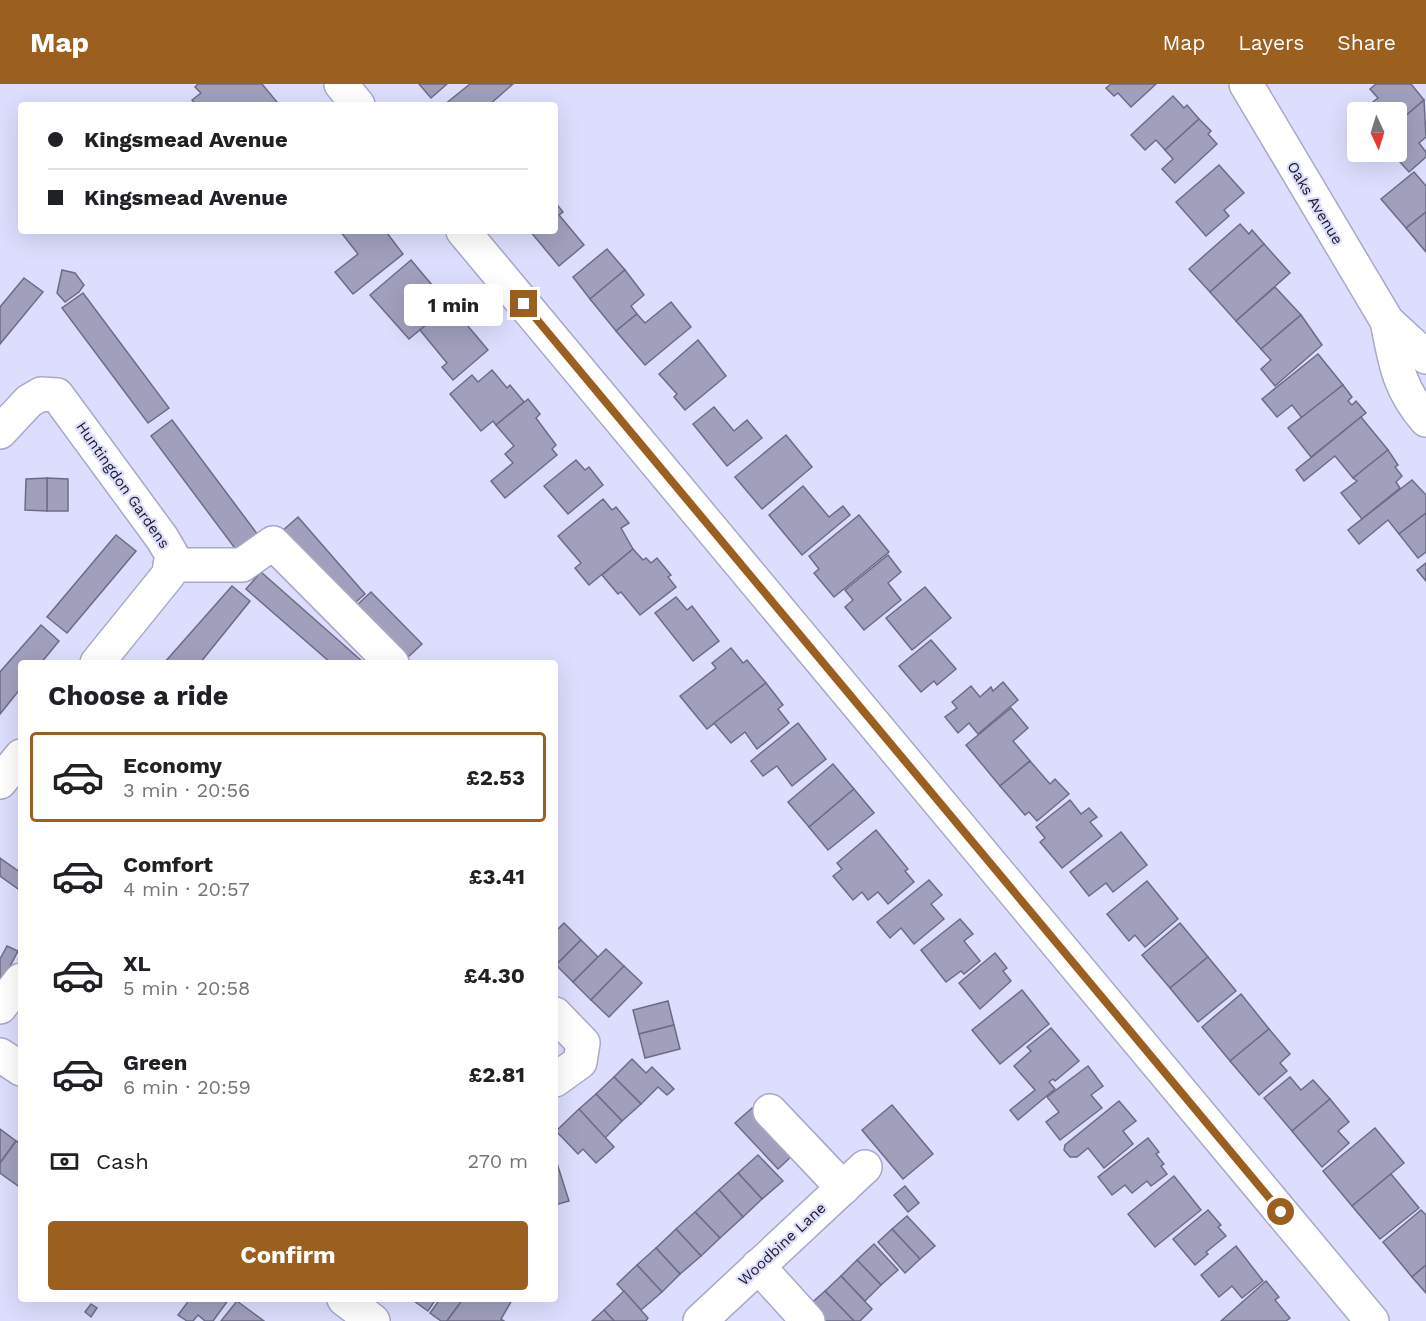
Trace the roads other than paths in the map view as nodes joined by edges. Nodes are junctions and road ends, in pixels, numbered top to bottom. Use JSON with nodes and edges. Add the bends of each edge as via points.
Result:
{"nodes":[{"id":1,"x":340,"y":84,"type":"edge"},
{"id":2,"x":1246,"y":84,"type":"edge"},
{"id":3,"x":355,"y":102,"type":"edge"},
{"id":4,"x":466,"y":234,"type":"edge"},
{"id":5,"x":1387,"y":321,"type":"junction"},
{"id":6,"x":1426,"y":357,"type":"edge"},
{"id":7,"x":1426,"y":420,"type":"edge"},
{"id":8,"x":0,"y":432,"type":"edge"},
{"id":9,"x":170,"y":565,"type":"junction"},
{"id":10,"x":99,"y":660,"type":"edge"},
{"id":11,"x":389,"y":660,"type":"edge"},
{"id":12,"x":18,"y":760,"type":"edge"},
{"id":13,"x":0,"y":782,"type":"edge"},
{"id":14,"x":18,"y":984,"type":"edge"},
{"id":15,"x":0,"y":1007,"type":"edge"},
{"id":16,"x":558,"y":1017,"type":"edge"},
{"id":17,"x":0,"y":1055,"type":"edge"},
{"id":18,"x":18,"y":1068,"type":"edge"},
{"id":19,"x":558,"y":1078,"type":"edge"},
{"id":20,"x":770,"y":1111,"type":"dead end"},
{"id":21,"x":758,"y":1266,"type":"junction"},
{"id":22,"x":348,"y":1302,"type":"edge"},
{"id":23,"x":373,"y":1321,"type":"edge"},
{"id":24,"x":700,"y":1321,"type":"edge"},
{"id":25,"x":808,"y":1321,"type":"edge"},
{"id":26,"x":1372,"y":1321,"type":"edge"}],
"edges":[{"from":1,"to":3,"type":"street"},
{"from":2,"to":5,"type":"street","name":"Oaks Avenue"},
{"from":4,"to":26,"type":"street"},
{"from":5,"to":6,"type":"street","name":"Oaks Avenue"},
{"from":5,"to":7,"type":"street","name":"Oaks Avenue","via":[[1399,380]]},
{"from":8,"to":9,"type":"street","name":"Huntingdon Gardens","via":[[29,401],[40,394],[57,395],[162,538],[172,555]]},
{"from":9,"to":10,"type":"street","name":"Huntingdon Gardens","via":[[169,574]]},
{"from":9,"to":11,"type":"street","via":[[242,565],[273,543]]},
{"from":12,"to":13,"type":"street"},
{"from":14,"to":15,"type":"street"},
{"from":16,"to":19,"type":"street","via":[[583,1043],[580,1062]]},
{"from":17,"to":18,"type":"street"},
{"from":20,"to":21,"type":"street","name":"Woodbine Lane","via":[[854,1177]]},
{"from":21,"to":24,"type":"street","name":"Woodbine Lane"},
{"from":21,"to":25,"type":"street"},
{"from":22,"to":23,"type":"street"}]}
